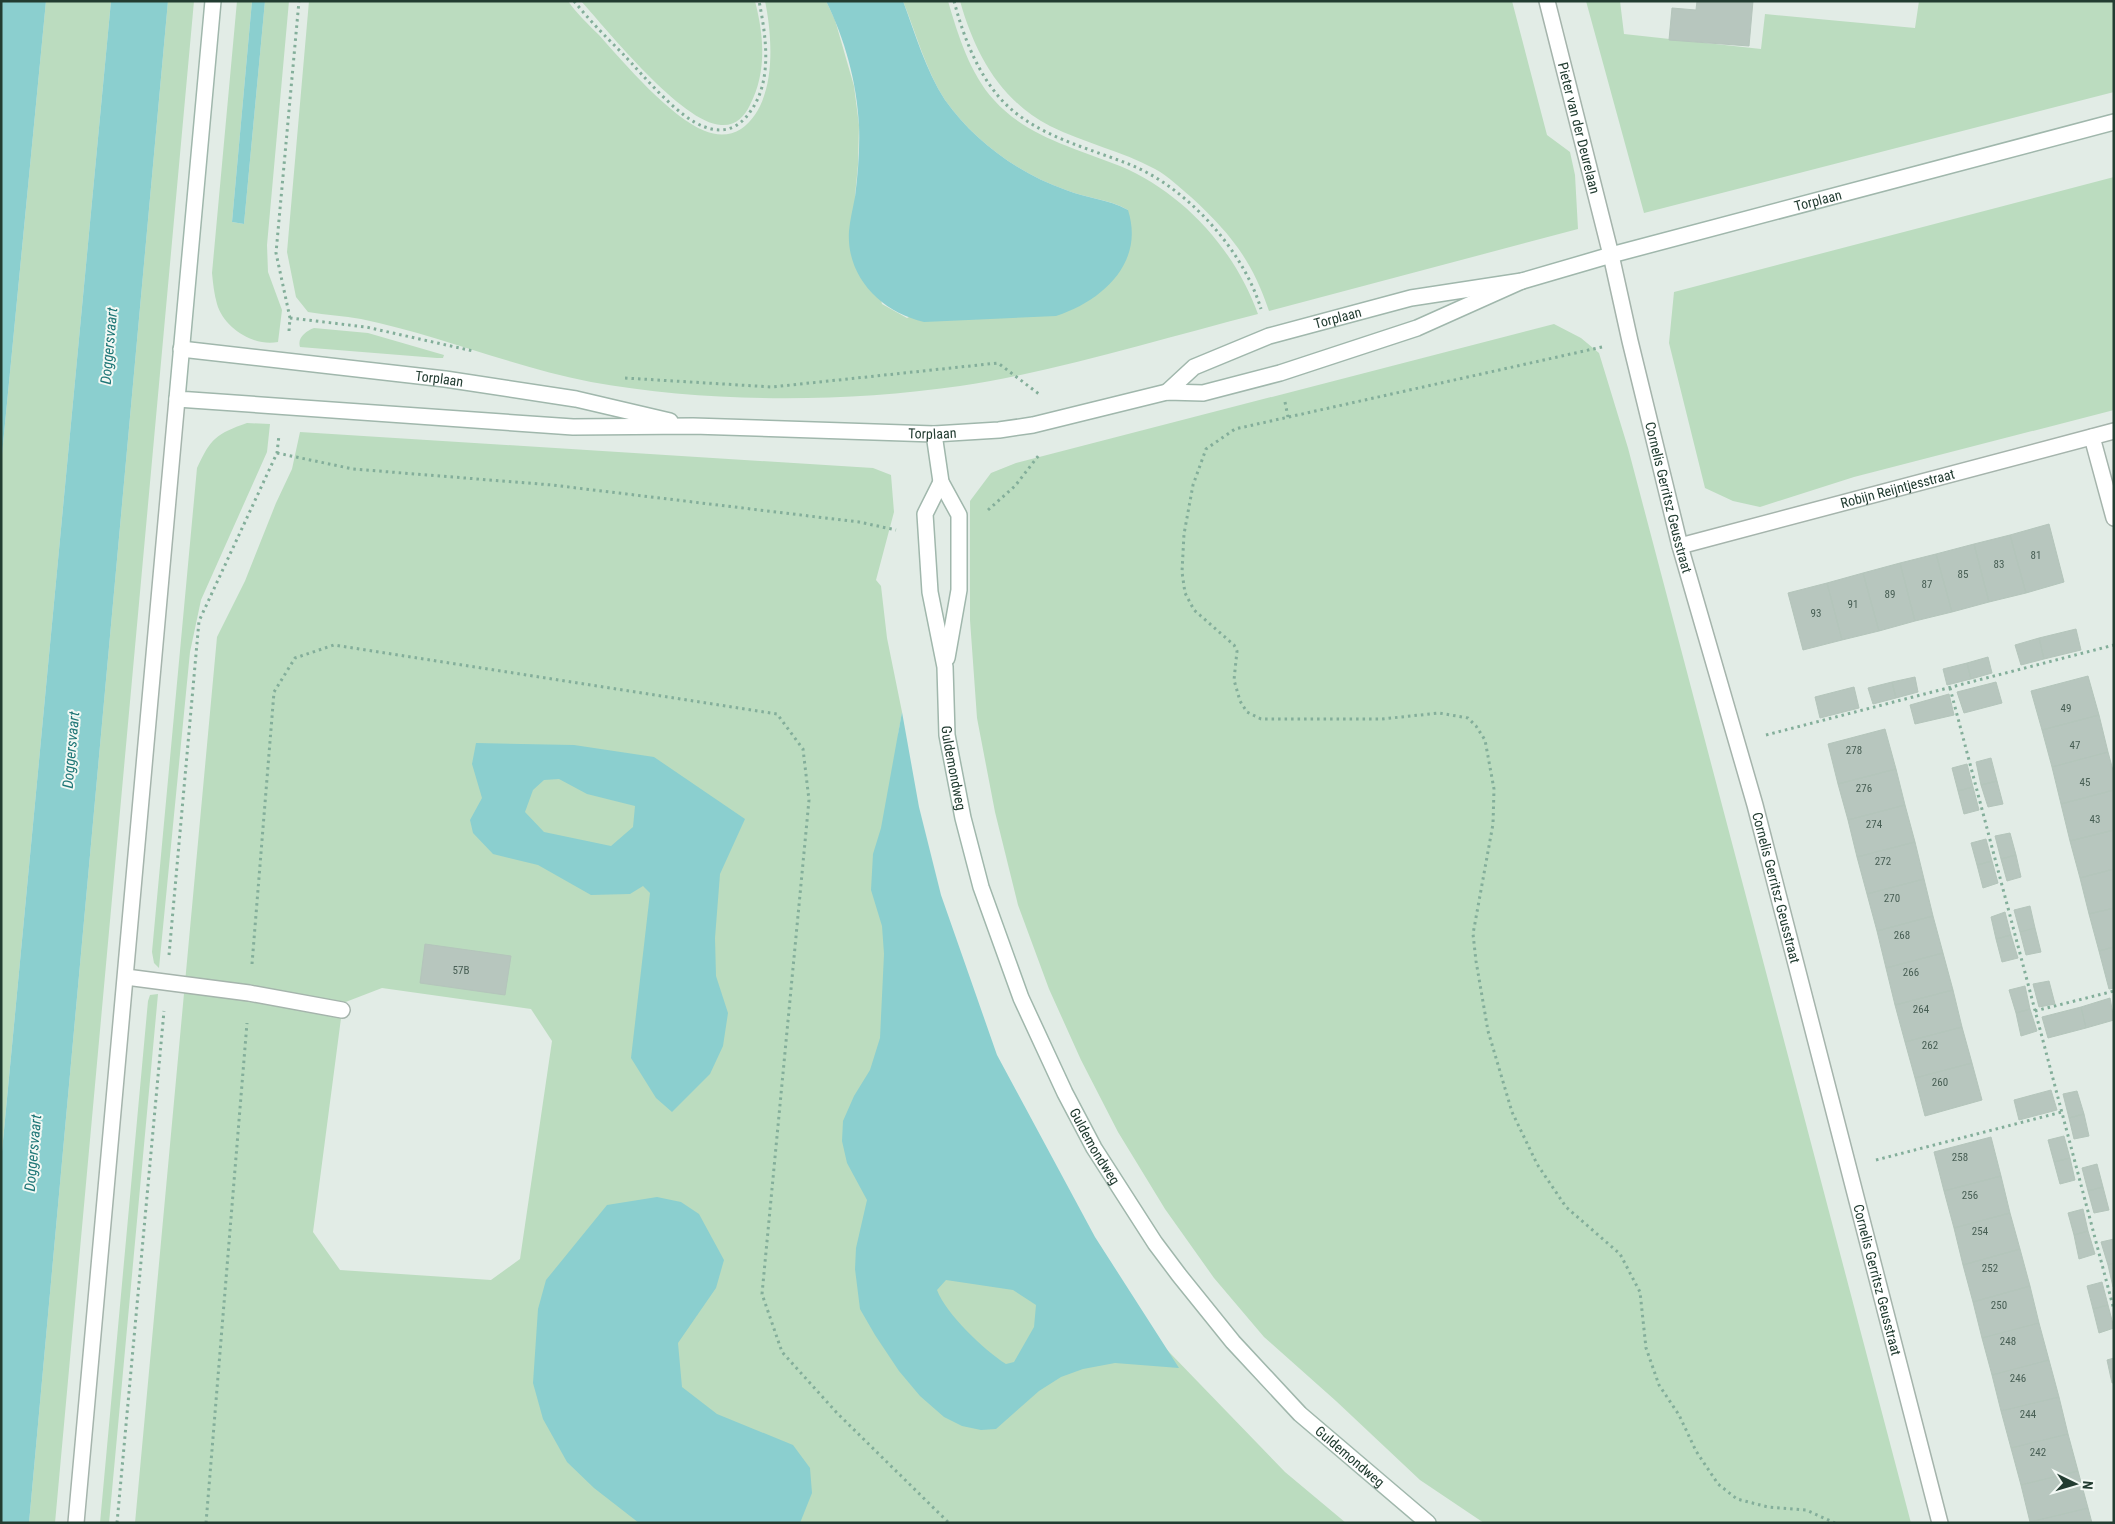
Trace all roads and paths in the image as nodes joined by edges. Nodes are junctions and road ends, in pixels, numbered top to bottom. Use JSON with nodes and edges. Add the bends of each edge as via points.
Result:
{"nodes":[{"id":1,"x":213,"y":1,"type":"edge"},
{"id":2,"x":299,"y":1,"type":"edge"},
{"id":3,"x":574,"y":1,"type":"edge"},
{"id":4,"x":759,"y":1,"type":"edge"},
{"id":5,"x":954,"y":1,"type":"edge"},
{"id":6,"x":1547,"y":1,"type":"edge"},
{"id":7,"x":2114,"y":122,"type":"edge"},
{"id":8,"x":1611,"y":255,"type":"junction"},
{"id":9,"x":1522,"y":280,"type":"junction"},
{"id":10,"x":290,"y":318,"type":"junction"},
{"id":11,"x":1269,"y":336,"type":"junction"},
{"id":12,"x":1630,"y":341,"type":"junction"},
{"id":13,"x":181,"y":349,"type":"junction"},
{"id":14,"x":476,"y":352,"type":"dead end"},
{"id":15,"x":286,"y":361,"type":"junction"},
{"id":16,"x":620,"y":378,"type":"dead end"},
{"id":17,"x":1167,"y":392,"type":"junction"},
{"id":18,"x":177,"y":399,"type":"junction"},
{"id":19,"x":282,"y":408,"type":"junction"},
{"id":20,"x":1069,"y":417,"type":"junction"},
{"id":21,"x":694,"y":426,"type":"junction"},
{"id":22,"x":2114,"y":431,"type":"edge"},
{"id":23,"x":934,"y":434,"type":"junction"},
{"id":24,"x":2092,"y":437,"type":"junction"},
{"id":25,"x":941,"y":482,"type":"junction"},
{"id":26,"x":2114,"y":518,"type":"edge"},
{"id":27,"x":959,"y":535,"type":"junction"},
{"id":28,"x":926,"y":536,"type":"junction"},
{"id":29,"x":1680,"y":546,"type":"junction"},
{"id":30,"x":2114,"y":645,"type":"edge"},
{"id":31,"x":945,"y":667,"type":"junction"},
{"id":32,"x":1950,"y":688,"type":"junction"},
{"id":33,"x":1737,"y":743,"type":"junction"},
{"id":34,"x":126,"y":977,"type":"junction"},
{"id":35,"x":2114,"y":991,"type":"edge"},
{"id":36,"x":249,"y":993,"type":"junction"},
{"id":37,"x":342,"y":1010,"type":"dead end"},
{"id":38,"x":2035,"y":1011,"type":"junction"},
{"id":39,"x":2062,"y":1112,"type":"junction"},
{"id":40,"x":1848,"y":1167,"type":"junction"},
{"id":41,"x":2114,"y":1310,"type":"edge"},
{"id":42,"x":76,"y":1523,"type":"edge"},
{"id":43,"x":206,"y":1523,"type":"edge"},
{"id":44,"x":949,"y":1523,"type":"edge"},
{"id":45,"x":1428,"y":1523,"type":"edge"},
{"id":46,"x":1835,"y":1523,"type":"edge"},
{"id":47,"x":1940,"y":1523,"type":"edge"}],
"edges":[{"from":1,"to":13,"type":"street"},
{"from":2,"to":10,"type":"path","via":[[276,253]]},
{"from":3,"to":4,"type":"path","via":[[642,76],[675,107],[703,127],[722,130],[738,126],[746,118],[762,87],[766,57]]},
{"from":5,"to":11,"type":"path","via":[[961,28],[974,56],[1000,98],[1034,125],[1053,135],[1148,173],[1179,195],[1215,228],[1251,280]]},
{"from":6,"to":8,"type":"street","name":"Pieter van der Deurelaan"},
{"from":7,"to":8,"type":"street","name":"Torplaan"},
{"from":8,"to":9,"type":"street","name":"Torplaan"},
{"from":8,"to":12,"type":"street","name":"Cornelis Gerritsz Geusstraat"},
{"from":9,"to":11,"type":"street","name":"Torplaan","via":[[1411,298]]},
{"from":9,"to":17,"type":"street","name":"Torplaan","via":[[1417,328],[1280,373],[1203,393]]},
{"from":10,"to":14,"type":"path","via":[[366,327]]},
{"from":10,"to":15,"type":"path"},
{"from":11,"to":17,"type":"street","name":"Torplaan","via":[[1194,367]]},
{"from":12,"to":29,"type":"street","name":"Cornelis Gerritsz Geusstraat"},
{"from":12,"to":46,"type":"path","via":[[1236,429],[1206,449],[1193,485],[1184,534],[1182,572],[1185,593],[1194,610],[1234,645],[1237,651],[1234,680],[1240,701],[1247,712],[1261,719],[1382,719],[1439,712],[1468,718],[1476,726],[1485,740],[1494,790],[1493,824],[1473,934],[1488,1031],[1512,1112],[1537,1164],[1566,1207],[1620,1254],[1640,1292],[1646,1348],[1659,1385],[1718,1484],[1737,1499],[1768,1507],[1806,1510]]},
{"from":13,"to":15,"type":"street","name":"Torplaan"},
{"from":13,"to":18,"type":"street"},
{"from":15,"to":21,"type":"street","name":"Torplaan","via":[[445,379],[576,399]]},
{"from":16,"to":20,"type":"path","via":[[772,388],[998,363]]},
{"from":17,"to":20,"type":"street","name":"Torplaan"},
{"from":18,"to":19,"type":"street","name":"Torplaan"},
{"from":18,"to":34,"type":"street"},
{"from":19,"to":21,"type":"street","name":"Torplaan","via":[[573,427]]},
{"from":19,"to":28,"type":"path","via":[[277,453],[353,469],[552,485],[859,522]]},
{"from":20,"to":23,"type":"street","name":"Torplaan","via":[[999,430]]},
{"from":20,"to":27,"type":"path","via":[[1015,486]]},
{"from":21,"to":23,"type":"street","name":"Torplaan"},
{"from":22,"to":24,"type":"street","name":"Robijn Reijntjesstraat"},
{"from":23,"to":25,"type":"street","name":"Guldemondweg"},
{"from":24,"to":26,"type":"street"},
{"from":24,"to":29,"type":"street","name":"Robijn Reijntjesstraat"},
{"from":25,"to":27,"type":"street","name":"Guldemondweg","via":[[959,515]]},
{"from":25,"to":28,"type":"street","name":"Guldemondweg","via":[[925,514]]},
{"from":27,"to":31,"type":"street","name":"Guldemondweg","via":[[959,590]]},
{"from":28,"to":31,"type":"street","name":"Guldemondweg","via":[[930,592]]},
{"from":29,"to":33,"type":"street","name":"Cornelis Gerritsz Geusstraat"},
{"from":30,"to":32,"type":"path"},
{"from":31,"to":45,"type":"street","name":"Guldemondweg","via":[[947,735],[963,818],[981,887],[1021,998],[1094,1148],[1161,1251],[1233,1342],[1300,1414]]},
{"from":32,"to":33,"type":"path"},
{"from":32,"to":38,"type":"path"},
{"from":33,"to":40,"type":"street","name":"Cornelis Gerritsz Geusstraat"},
{"from":34,"to":36,"type":"street"},
{"from":34,"to":42,"type":"street"},
{"from":35,"to":38,"type":"path"},
{"from":36,"to":37,"type":"street"},
{"from":36,"to":43,"type":"path"},
{"from":36,"to":44,"type":"path","via":[[274,692],[295,658],[334,645],[777,714],[802,749],[809,800],[762,1294],[782,1352],[837,1413]]},
{"from":38,"to":39,"type":"path"},
{"from":39,"to":40,"type":"path"},
{"from":39,"to":41,"type":"path"},
{"from":40,"to":47,"type":"street","name":"Cornelis Gerritsz Geusstraat"}]}
